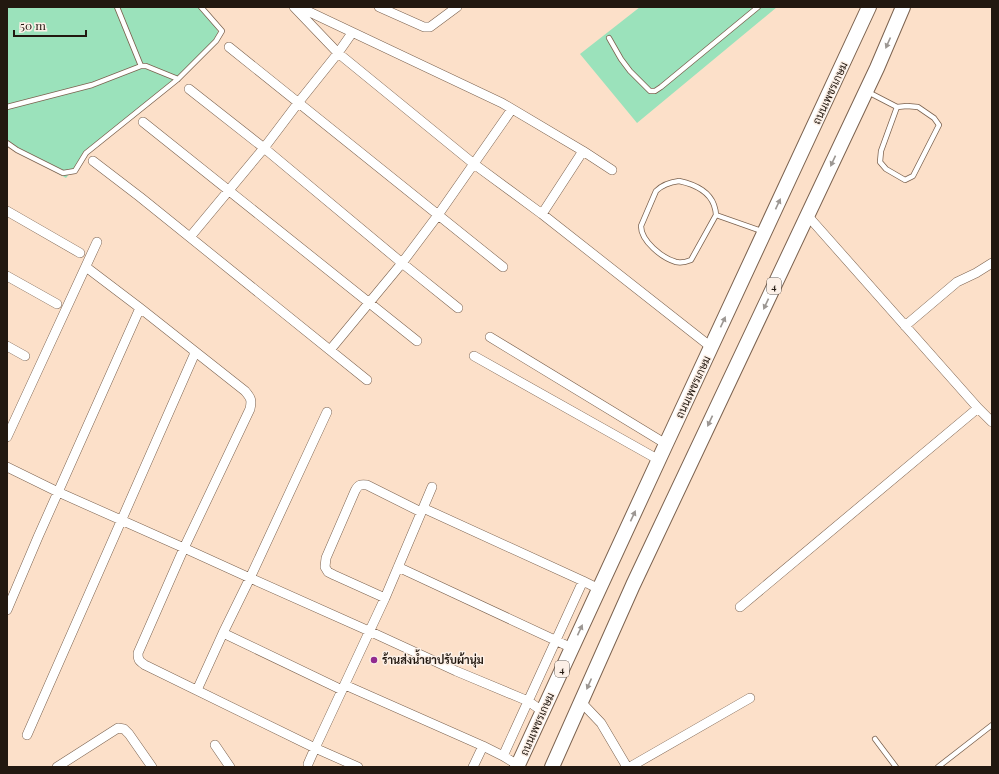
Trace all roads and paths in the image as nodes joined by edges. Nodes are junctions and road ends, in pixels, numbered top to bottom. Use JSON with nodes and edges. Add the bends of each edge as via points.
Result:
{"nodes":[{"id":1,"x":117,"y":7,"type":"edge"},
{"id":2,"x":200,"y":7,"type":"edge"},
{"id":3,"x":294,"y":7,"type":"edge"},
{"id":4,"x":299,"y":7,"type":"edge"},
{"id":5,"x":379,"y":7,"type":"edge"},
{"id":6,"x":457,"y":7,"type":"edge"},
{"id":7,"x":758,"y":7,"type":"edge"},
{"id":8,"x":870,"y":7,"type":"edge"},
{"id":9,"x":903,"y":7,"type":"edge"},
{"id":10,"x":352,"y":33,"type":"junction"},
{"id":11,"x":609,"y":38,"type":"dead end"},
{"id":12,"x":229,"y":47,"type":"dead end"},
{"id":13,"x":338,"y":53,"type":"junction"},
{"id":14,"x":141,"y":66,"type":"junction"},
{"id":15,"x":178,"y":79,"type":"junction"},
{"id":16,"x":189,"y":89,"type":"dead end"},
{"id":17,"x":866,"y":91,"type":"junction"},
{"id":18,"x":298,"y":103,"type":"junction"},
{"id":19,"x":7,"y":107,"type":"edge"},
{"id":20,"x":896,"y":107,"type":"junction"},
{"id":21,"x":512,"y":109,"type":"junction"},
{"id":22,"x":143,"y":122,"type":"dead end"},
{"id":23,"x":7,"y":143,"type":"edge"},
{"id":24,"x":264,"y":148,"type":"junction"},
{"id":25,"x":583,"y":151,"type":"junction"},
{"id":26,"x":93,"y":161,"type":"dead end"},
{"id":27,"x":474,"y":164,"type":"junction"},
{"id":28,"x":612,"y":170,"type":"dead end"},
{"id":29,"x":228,"y":190,"type":"junction"},
{"id":30,"x":7,"y":212,"type":"edge"},
{"id":31,"x":542,"y":214,"type":"junction"},
{"id":32,"x":438,"y":215,"type":"junction"},
{"id":33,"x":716,"y":215,"type":"junction"},
{"id":34,"x":807,"y":215,"type":"junction"},
{"id":35,"x":765,"y":232,"type":"junction"},
{"id":36,"x":190,"y":237,"type":"junction"},
{"id":37,"x":97,"y":242,"type":"dead end"},
{"id":38,"x":80,"y":252,"type":"dead end"},
{"id":39,"x":402,"y":263,"type":"junction"},
{"id":40,"x":992,"y":263,"type":"edge"},
{"id":41,"x":86,"y":267,"type":"junction"},
{"id":42,"x":503,"y":267,"type":"dead end"},
{"id":43,"x":7,"y":276,"type":"edge"},
{"id":44,"x":369,"y":302,"type":"junction"},
{"id":45,"x":57,"y":304,"type":"dead end"},
{"id":46,"x":140,"y":308,"type":"junction"},
{"id":47,"x":458,"y":308,"type":"dead end"},
{"id":48,"x":905,"y":326,"type":"junction"},
{"id":49,"x":490,"y":338,"type":"dead end"},
{"id":50,"x":417,"y":341,"type":"dead end"},
{"id":51,"x":7,"y":346,"type":"edge"},
{"id":52,"x":711,"y":347,"type":"junction"},
{"id":53,"x":330,"y":350,"type":"junction"},
{"id":54,"x":195,"y":353,"type":"junction"},
{"id":55,"x":25,"y":356,"type":"dead end"},
{"id":56,"x":474,"y":356,"type":"dead end"},
{"id":57,"x":367,"y":380,"type":"dead end"},
{"id":58,"x":978,"y":408,"type":"junction"},
{"id":59,"x":327,"y":412,"type":"dead end"},
{"id":60,"x":992,"y":422,"type":"edge"},
{"id":61,"x":7,"y":438,"type":"edge"},
{"id":62,"x":666,"y":444,"type":"junction"},
{"id":63,"x":659,"y":460,"type":"junction"},
{"id":64,"x":7,"y":467,"type":"edge"},
{"id":65,"x":432,"y":487,"type":"dead end"},
{"id":66,"x":58,"y":492,"type":"junction"},
{"id":67,"x":422,"y":510,"type":"junction"},
{"id":68,"x":122,"y":520,"type":"junction"},
{"id":69,"x":184,"y":548,"type":"junction"},
{"id":70,"x":398,"y":567,"type":"junction"},
{"id":71,"x":250,"y":578,"type":"junction"},
{"id":72,"x":583,"y":581,"type":"junction"},
{"id":73,"x":599,"y":589,"type":"junction"},
{"id":74,"x":385,"y":598,"type":"junction"},
{"id":75,"x":740,"y":608,"type":"dead end"},
{"id":76,"x":7,"y":610,"type":"edge"},
{"id":77,"x":370,"y":631,"type":"junction"},
{"id":78,"x":223,"y":633,"type":"junction"},
{"id":79,"x":556,"y":641,"type":"junction"},
{"id":80,"x":572,"y":648,"type":"junction"},
{"id":81,"x":344,"y":688,"type":"junction"},
{"id":82,"x":197,"y":690,"type":"junction"},
{"id":83,"x":750,"y":698,"type":"dead end"},
{"id":84,"x":528,"y":701,"type":"junction"},
{"id":85,"x":581,"y":702,"type":"junction"},
{"id":86,"x":542,"y":711,"type":"junction"},
{"id":87,"x":992,"y":724,"type":"edge"},
{"id":88,"x":27,"y":735,"type":"dead end"},
{"id":89,"x":875,"y":740,"type":"dead end"},
{"id":90,"x":215,"y":745,"type":"dead end"},
{"id":91,"x":483,"y":746,"type":"junction"},
{"id":92,"x":315,"y":748,"type":"junction"},
{"id":93,"x":503,"y":756,"type":"junction"},
{"id":94,"x":63,"y":765,"type":"edge"},
{"id":95,"x":308,"y":766,"type":"edge"},
{"id":96,"x":518,"y":766,"type":"edge"},
{"id":97,"x":940,"y":766,"type":"edge"},
{"id":98,"x":152,"y":767,"type":"edge"},
{"id":99,"x":230,"y":767,"type":"edge"},
{"id":100,"x":358,"y":767,"type":"edge"},
{"id":101,"x":473,"y":767,"type":"edge"},
{"id":102,"x":552,"y":767,"type":"edge"},
{"id":103,"x":627,"y":767,"type":"edge"},
{"id":104,"x":630,"y":767,"type":"edge"},
{"id":105,"x":896,"y":767,"type":"edge"}],
"edges":[{"from":1,"to":14,"type":"lane"},
{"from":2,"to":15,"type":"lane","via":[[222,31],[216,41]]},
{"from":3,"to":13,"type":"street"},
{"from":4,"to":10,"type":"street"},
{"from":5,"to":6,"type":"street","via":[[424,27],[430,27]]},
{"from":7,"to":11,"type":"lane","via":[[655,91],[650,91],[630,71]]},
{"from":35,"to":8,"type":"main road","name":"ถนนเพชรเกษม","number":"4","one_way":true},
{"from":9,"to":17,"type":"main road","number":"4","one_way":true},
{"from":10,"to":13,"type":"street"},
{"from":10,"to":21,"type":"street"},
{"from":12,"to":18,"type":"street"},
{"from":13,"to":18,"type":"street"},
{"from":13,"to":27,"type":"street"},
{"from":14,"to":15,"type":"lane"},
{"from":14,"to":19,"type":"lane","via":[[92,85]]},
{"from":15,"to":23,"type":"lane","via":[[86,153],[75,171],[63,173]]},
{"from":16,"to":24,"type":"street"},
{"from":17,"to":20,"type":"lane"},
{"from":17,"to":34,"type":"main road","number":"4","one_way":true},
{"from":18,"to":24,"type":"street"},
{"from":18,"to":32,"type":"street"},
{"from":20,"to":20,"type":"lane","via":[[881,151],[880,162],[886,169],[905,180],[913,176],[940,125],[918,107]]},
{"from":21,"to":25,"type":"street"},
{"from":21,"to":27,"type":"street"},
{"from":22,"to":29,"type":"street"},
{"from":24,"to":29,"type":"street"},
{"from":24,"to":39,"type":"street"},
{"from":25,"to":28,"type":"street"},
{"from":25,"to":31,"type":"street"},
{"from":26,"to":36,"type":"street"},
{"from":27,"to":31,"type":"street"},
{"from":27,"to":32,"type":"street"},
{"from":29,"to":36,"type":"street"},
{"from":29,"to":44,"type":"street"},
{"from":30,"to":38,"type":"street"},
{"from":31,"to":52,"type":"street"},
{"from":32,"to":39,"type":"street"},
{"from":32,"to":42,"type":"street"},
{"from":33,"to":33,"type":"lane","via":[[714,204],[700,189],[680,181],[667,184],[656,191],[641,226],[642,234],[656,251],[668,258],[676,262],[692,260]]},
{"from":33,"to":35,"type":"lane"},
{"from":34,"to":48,"type":"street"},
{"from":34,"to":85,"type":"main road","number":"4","one_way":true,"via":[[633,585]]},
{"from":52,"to":35,"type":"main road","name":"ถนนเพชรเกษม","number":"4","one_way":true},
{"from":36,"to":53,"type":"street"},
{"from":37,"to":41,"type":"street"},
{"from":39,"to":44,"type":"street"},
{"from":39,"to":47,"type":"street"},
{"from":40,"to":48,"type":"street","via":[[957,282]]},
{"from":41,"to":46,"type":"street"},
{"from":41,"to":61,"type":"street"},
{"from":43,"to":45,"type":"street"},
{"from":44,"to":50,"type":"street"},
{"from":44,"to":53,"type":"street"},
{"from":46,"to":54,"type":"street"},
{"from":46,"to":66,"type":"street"},
{"from":48,"to":58,"type":"street"},
{"from":49,"to":62,"type":"street"},
{"from":51,"to":55,"type":"street"},
{"from":52,"to":62,"type":"main road","name":"ถนนเพชรเกษม","number":"4"},
{"from":53,"to":57,"type":"street"},
{"from":54,"to":68,"type":"street"},
{"from":54,"to":69,"type":"street","via":[[245,391],[251,402],[250,409]]},
{"from":56,"to":63,"type":"street"},
{"from":58,"to":60,"type":"street"},
{"from":58,"to":75,"type":"street"},
{"from":59,"to":71,"type":"street"},
{"from":62,"to":63,"type":"main road","name":"ถนนเพชรเกษม","number":"4"},
{"from":73,"to":63,"type":"main road","name":"ถนนเพชรเกษม","number":"4","one_way":true},
{"from":64,"to":66,"type":"street"},
{"from":65,"to":67,"type":"street"},
{"from":66,"to":68,"type":"street"},
{"from":66,"to":76,"type":"street"},
{"from":67,"to":70,"type":"street"},
{"from":67,"to":72,"type":"street"},
{"from":67,"to":74,"type":"street","via":[[361,484],[326,558],[325,567],[328,572]]},
{"from":68,"to":69,"type":"street"},
{"from":68,"to":88,"type":"street"},
{"from":69,"to":71,"type":"street"},
{"from":69,"to":82,"type":"street","via":[[138,658],[145,665]]},
{"from":70,"to":74,"type":"street"},
{"from":70,"to":79,"type":"street"},
{"from":71,"to":77,"type":"street"},
{"from":71,"to":78,"type":"street"},
{"from":72,"to":73,"type":"street"},
{"from":72,"to":79,"type":"street"},
{"from":80,"to":73,"type":"main road","name":"ถนนเพชรเกษม","number":"4","one_way":true},
{"from":74,"to":77,"type":"street"},
{"from":77,"to":81,"type":"street"},
{"from":77,"to":84,"type":"street"},
{"from":78,"to":81,"type":"street"},
{"from":78,"to":82,"type":"street"},
{"from":79,"to":80,"type":"street"},
{"from":79,"to":84,"type":"street"},
{"from":80,"to":86,"type":"main road","name":"ถนนเพชรเกษม","number":"4"},
{"from":81,"to":91,"type":"street"},
{"from":81,"to":92,"type":"street"},
{"from":82,"to":92,"type":"street"},
{"from":83,"to":104,"type":"street"},
{"from":84,"to":86,"type":"street"},
{"from":84,"to":93,"type":"street"},
{"from":85,"to":102,"type":"main road","number":"4"},
{"from":85,"to":103,"type":"street","via":[[601,723]]},
{"from":86,"to":96,"type":"main road","name":"ถนนเพชรเกษม","number":"4"},
{"from":87,"to":97,"type":"lane"},
{"from":89,"to":105,"type":"lane"},
{"from":90,"to":99,"type":"street"},
{"from":91,"to":93,"type":"street"},
{"from":91,"to":101,"type":"street"},
{"from":92,"to":95,"type":"street"},
{"from":92,"to":100,"type":"street"},
{"from":93,"to":96,"type":"street"},
{"from":94,"to":98,"type":"street","via":[[118,728],[129,734]]}]}
